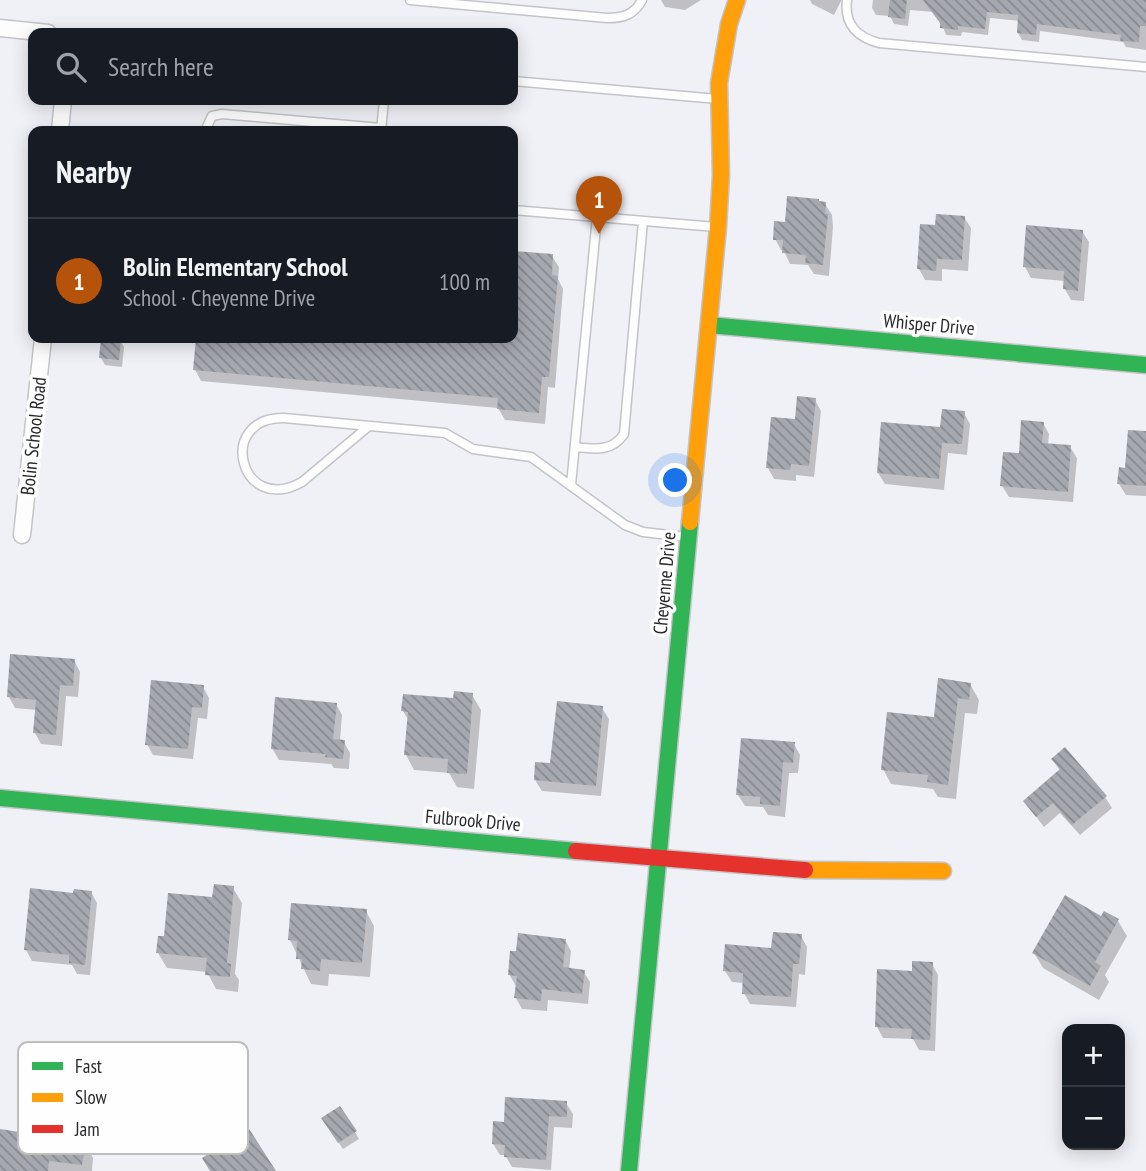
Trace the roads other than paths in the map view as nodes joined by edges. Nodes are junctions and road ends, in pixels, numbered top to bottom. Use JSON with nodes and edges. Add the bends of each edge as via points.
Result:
{"nodes":[{"id":1,"x":410,"y":0,"type":"edge"},
{"id":2,"x":642,"y":0,"type":"edge"},
{"id":3,"x":737,"y":0,"type":"edge"},
{"id":4,"x":846,"y":0,"type":"edge"},
{"id":5,"x":0,"y":28,"type":"edge"},
{"id":6,"x":28,"y":31,"type":"edge"},
{"id":7,"x":1146,"y":68,"type":"edge"},
{"id":8,"x":518,"y":81,"type":"edge"},
{"id":9,"x":718,"y":99,"type":"junction"},
{"id":10,"x":63,"y":105,"type":"edge"},
{"id":11,"x":384,"y":105,"type":"edge"},
{"id":12,"x":60,"y":126,"type":"edge"},
{"id":13,"x":207,"y":126,"type":"edge"},
{"id":14,"x":341,"y":126,"type":"edge"},
{"id":15,"x":381,"y":126,"type":"edge"},
{"id":16,"x":518,"y":210,"type":"edge"},
{"id":17,"x":597,"y":217,"type":"junction"},
{"id":18,"x":643,"y":221,"type":"junction"},
{"id":19,"x":718,"y":227,"type":"junction"},
{"id":20,"x":709,"y":325,"type":"junction"},
{"id":21,"x":42,"y":343,"type":"edge"},
{"id":22,"x":1146,"y":365,"type":"edge"},
{"id":23,"x":369,"y":426,"type":"junction"},
{"id":24,"x":575,"y":447,"type":"junction"},
{"id":25,"x":571,"y":485,"type":"junction"},
{"id":26,"x":23,"y":535,"type":"dead end"},
{"id":27,"x":689,"y":537,"type":"junction"},
{"id":28,"x":0,"y":798,"type":"edge"},
{"id":29,"x":658,"y":858,"type":"junction"},
{"id":30,"x":943,"y":871,"type":"dead end"},
{"id":31,"x":629,"y":1171,"type":"edge"}],
"edges":[{"from":1,"to":2,"type":"lane","via":[[621,18]]},
{"from":3,"to":9,"type":"street","name":"Cheyenne Drive"},
{"from":4,"to":7,"type":"lane","via":[[849,24],[856,33],[879,43]]},
{"from":5,"to":6,"type":"street"},
{"from":8,"to":9,"type":"lane"},
{"from":9,"to":19,"type":"street","name":"Cheyenne Drive"},
{"from":10,"to":12,"type":"street"},
{"from":11,"to":15,"type":"lane"},
{"from":13,"to":14,"type":"lane","via":[[212,116],[222,114]]},
{"from":16,"to":17,"type":"lane"},
{"from":17,"to":18,"type":"lane"},
{"from":17,"to":24,"type":"lane"},
{"from":18,"to":19,"type":"lane"},
{"from":18,"to":24,"type":"lane","via":[[624,433],[604,449]]},
{"from":19,"to":20,"type":"street","name":"Cheyenne Drive"},
{"from":20,"to":22,"type":"street","name":"Whisper Drive"},
{"from":20,"to":27,"type":"street","name":"Cheyenne Drive"},
{"from":21,"to":26,"type":"street","name":"Bolin School Road"},
{"from":23,"to":23,"type":"lane","via":[[272,418],[251,429],[242,451],[243,463],[257,483],[279,490],[291,488]]},
{"from":23,"to":25,"type":"lane","via":[[445,433],[473,449],[522,454]]},
{"from":24,"to":25,"type":"lane"},
{"from":25,"to":27,"type":"lane","via":[[625,525],[643,532]]},
{"from":27,"to":29,"type":"street","name":"Cheyenne Drive"},
{"from":28,"to":29,"type":"street","name":"Fulbrook Drive"},
{"from":29,"to":30,"type":"street","name":"Fulbrook Drive","via":[[819,871]]},
{"from":29,"to":31,"type":"street","name":"Cheyenne Drive"}]}
